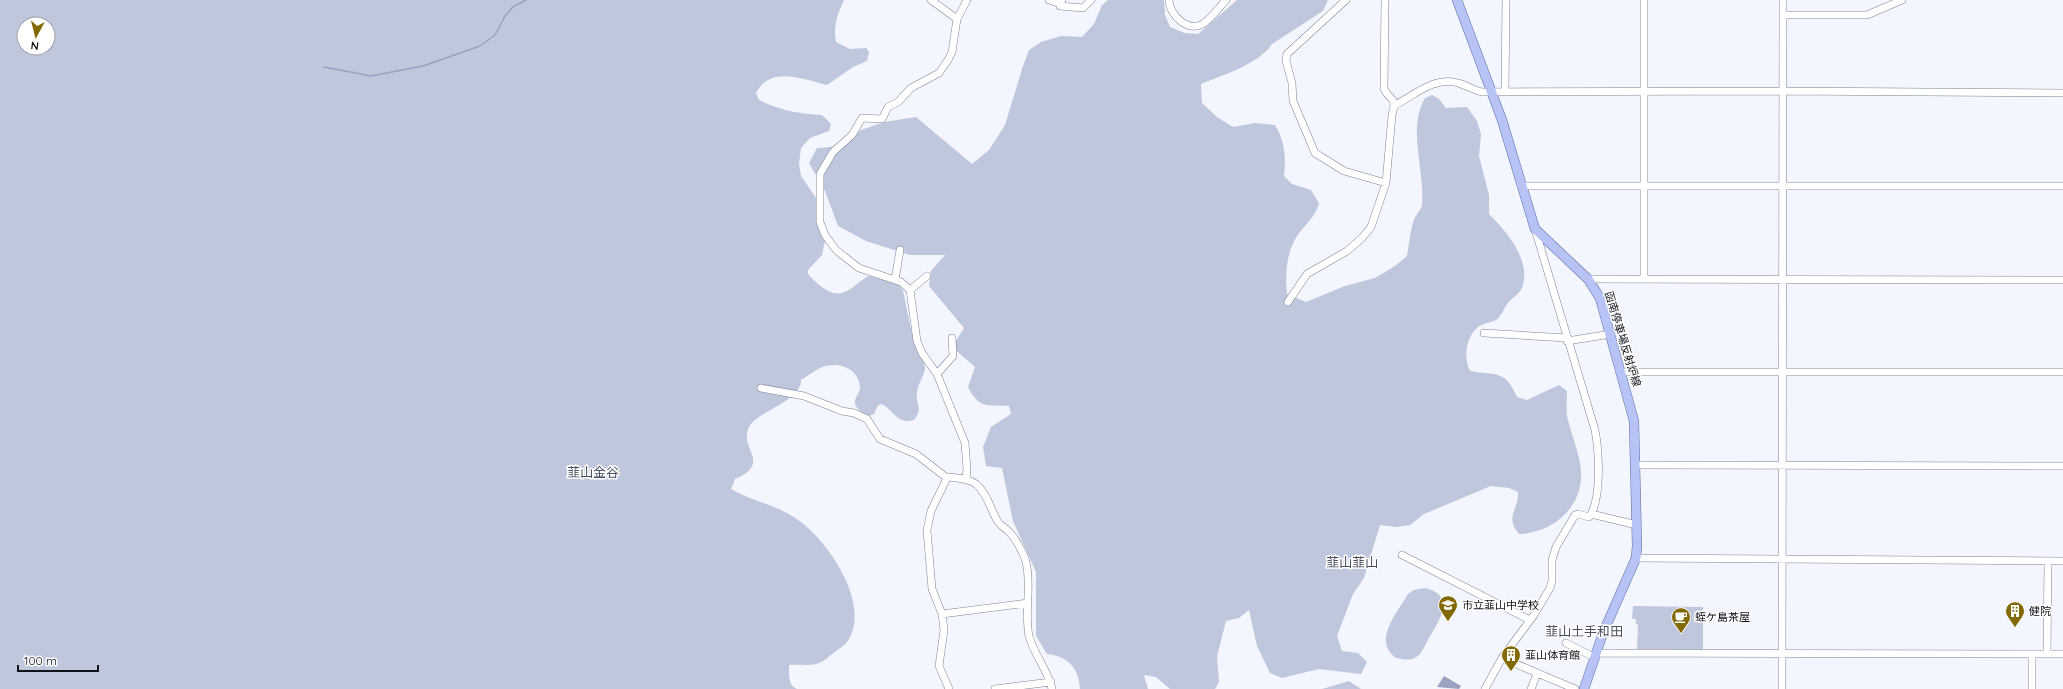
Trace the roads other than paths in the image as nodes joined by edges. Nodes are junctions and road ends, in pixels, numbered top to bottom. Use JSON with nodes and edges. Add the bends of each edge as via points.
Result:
{"nodes":[{"id":1,"x":931,"y":0,"type":"edge"},
{"id":2,"x":967,"y":0,"type":"edge"},
{"id":3,"x":1049,"y":0,"type":"edge"},
{"id":4,"x":1091,"y":0,"type":"edge"},
{"id":5,"x":1169,"y":0,"type":"edge"},
{"id":6,"x":1226,"y":0,"type":"edge"},
{"id":7,"x":1384,"y":0,"type":"edge"},
{"id":8,"x":1457,"y":0,"type":"edge"},
{"id":9,"x":1506,"y":0,"type":"edge"},
{"id":10,"x":1644,"y":0,"type":"edge"},
{"id":11,"x":1784,"y":0,"type":"edge"},
{"id":12,"x":1902,"y":0,"type":"edge"},
{"id":13,"x":1344,"y":1,"type":"edge"},
{"id":14,"x":1893,"y":1,"type":"edge"},
{"id":15,"x":1061,"y":2,"type":"edge"},
{"id":16,"x":1784,"y":16,"type":"junction"},
{"id":17,"x":957,"y":19,"type":"junction"},
{"id":18,"x":1505,"y":91,"type":"junction"},
{"id":19,"x":1644,"y":91,"type":"junction"},
{"id":20,"x":1783,"y":91,"type":"junction"},
{"id":21,"x":2063,"y":92,"type":"edge"},
{"id":22,"x":1492,"y":94,"type":"junction"},
{"id":23,"x":1396,"y":106,"type":"junction"},
{"id":24,"x":1386,"y":183,"type":"junction"},
{"id":25,"x":1521,"y":186,"type":"junction"},
{"id":26,"x":1644,"y":186,"type":"junction"},
{"id":27,"x":1784,"y":186,"type":"junction"},
{"id":28,"x":2063,"y":186,"type":"edge"},
{"id":29,"x":1535,"y":229,"type":"junction"},
{"id":30,"x":900,"y":250,"type":"dead end"},
{"id":31,"x":927,"y":276,"type":"dead end"},
{"id":32,"x":1588,"y":279,"type":"junction"},
{"id":33,"x":1644,"y":279,"type":"junction"},
{"id":34,"x":895,"y":280,"type":"junction"},
{"id":35,"x":1783,"y":280,"type":"junction"},
{"id":36,"x":2063,"y":280,"type":"edge"},
{"id":37,"x":910,"y":290,"type":"junction"},
{"id":38,"x":1288,"y":302,"type":"dead end"},
{"id":39,"x":1484,"y":333,"type":"dead end"},
{"id":40,"x":1611,"y":334,"type":"junction"},
{"id":41,"x":952,"y":338,"type":"dead end"},
{"id":42,"x":1567,"y":339,"type":"junction"},
{"id":43,"x":1622,"y":372,"type":"junction"},
{"id":44,"x":1783,"y":372,"type":"junction"},
{"id":45,"x":2063,"y":372,"type":"edge"},
{"id":46,"x":938,"y":374,"type":"junction"},
{"id":47,"x":761,"y":388,"type":"dead end"},
{"id":48,"x":1636,"y":465,"type":"junction"},
{"id":49,"x":1783,"y":466,"type":"junction"},
{"id":50,"x":2063,"y":466,"type":"edge"},
{"id":51,"x":947,"y":478,"type":"junction"},
{"id":52,"x":966,"y":479,"type":"junction"},
{"id":53,"x":1592,"y":514,"type":"junction"},
{"id":54,"x":1637,"y":525,"type":"junction"},
{"id":55,"x":1402,"y":555,"type":"dead end"},
{"id":56,"x":1636,"y":558,"type":"junction"},
{"id":57,"x":1783,"y":559,"type":"junction"},
{"id":58,"x":2048,"y":561,"type":"junction"},
{"id":59,"x":2063,"y":561,"type":"edge"},
{"id":60,"x":1028,"y":603,"type":"junction"},
{"id":61,"x":942,"y":614,"type":"junction"},
{"id":62,"x":1530,"y":620,"type":"junction"},
{"id":63,"x":1566,"y":643,"type":"dead end"},
{"id":64,"x":1783,"y":654,"type":"junction"},
{"id":65,"x":2047,"y":654,"type":"junction"},
{"id":66,"x":2063,"y":654,"type":"edge"},
{"id":67,"x":1595,"y":655,"type":"junction"},
{"id":68,"x":2032,"y":655,"type":"junction"},
{"id":69,"x":1502,"y":658,"type":"junction"},
{"id":70,"x":1537,"y":674,"type":"junction"},
{"id":71,"x":1051,"y":686,"type":"edge"},
{"id":72,"x":949,"y":689,"type":"edge"},
{"id":73,"x":995,"y":689,"type":"edge"},
{"id":74,"x":1485,"y":689,"type":"edge"},
{"id":75,"x":1531,"y":689,"type":"edge"},
{"id":76,"x":1575,"y":689,"type":"edge"},
{"id":77,"x":1584,"y":689,"type":"edge"},
{"id":78,"x":1782,"y":689,"type":"edge"},
{"id":79,"x":2032,"y":689,"type":"edge"}],
"edges":[{"from":1,"to":17,"type":"street"},
{"from":2,"to":17,"type":"street"},
{"from":3,"to":15,"type":"street"},
{"from":4,"to":15,"type":"street","via":[[1083,8],[1060,6]]},
{"from":5,"to":6,"type":"street","via":[[1170,10],[1174,15],[1184,23],[1195,26],[1204,23]]},
{"from":7,"to":23,"type":"street","via":[[1384,89]]},
{"from":8,"to":22,"type":"main road","name":"函南停車場反射炉線"},
{"from":9,"to":18,"type":"street"},
{"from":10,"to":19,"type":"street"},
{"from":11,"to":16,"type":"street"},
{"from":12,"to":14,"type":"street"},
{"from":13,"to":24,"type":"street","via":[[1287,54],[1293,101],[1315,153],[1344,171]]},
{"from":14,"to":16,"type":"street","via":[[1867,15]]},
{"from":16,"to":20,"type":"street"},
{"from":17,"to":34,"type":"street","via":[[952,52],[939,73],[905,93],[898,102],[888,107],[882,119],[862,118],[852,135],[833,152],[820,174],[819,214],[825,235],[836,250],[859,268]]},
{"from":18,"to":19,"type":"street"},
{"from":18,"to":22,"type":"street"},
{"from":19,"to":20,"type":"street"},
{"from":19,"to":26,"type":"street"},
{"from":20,"to":21,"type":"street"},
{"from":20,"to":27,"type":"street"},
{"from":22,"to":23,"type":"street","via":[[1479,92],[1459,83],[1444,82],[1423,88]]},
{"from":22,"to":25,"type":"main road","name":"函南停車場反射炉線"},
{"from":23,"to":24,"type":"street","via":[[1392,115]]},
{"from":24,"to":38,"type":"street","via":[[1368,231],[1347,251],[1307,274]]},
{"from":25,"to":26,"type":"street"},
{"from":25,"to":29,"type":"main road","name":"函南停車場反射炉線"},
{"from":26,"to":27,"type":"street"},
{"from":26,"to":33,"type":"street"},
{"from":27,"to":28,"type":"street"},
{"from":27,"to":35,"type":"street"},
{"from":29,"to":32,"type":"main road","name":"函南停車場反射炉線"},
{"from":29,"to":42,"type":"street"},
{"from":30,"to":34,"type":"street"},
{"from":31,"to":37,"type":"street"},
{"from":32,"to":33,"type":"street"},
{"from":32,"to":40,"type":"main road","name":"函南停車場反射炉線","via":[[1600,298]]},
{"from":33,"to":35,"type":"street"},
{"from":34,"to":37,"type":"street"},
{"from":35,"to":36,"type":"street"},
{"from":35,"to":44,"type":"street"},
{"from":37,"to":46,"type":"street","via":[[917,342]]},
{"from":39,"to":42,"type":"street"},
{"from":40,"to":42,"type":"street"},
{"from":40,"to":43,"type":"main road","name":"函南停車場反射炉線"},
{"from":41,"to":46,"type":"street","via":[[953,356]]},
{"from":42,"to":53,"type":"street","via":[[1597,438],[1597,491]]},
{"from":43,"to":44,"type":"street"},
{"from":43,"to":48,"type":"main road","name":"函南停車場反射炉線","via":[[1634,421]]},
{"from":44,"to":45,"type":"street"},
{"from":44,"to":49,"type":"street"},
{"from":46,"to":52,"type":"street","via":[[964,443]]},
{"from":47,"to":51,"type":"street","via":[[804,396],[867,419],[880,439],[916,454]]},
{"from":48,"to":49,"type":"street"},
{"from":48,"to":54,"type":"main road","name":"函南停車場反射炉線"},
{"from":49,"to":50,"type":"street"},
{"from":49,"to":57,"type":"street"},
{"from":51,"to":52,"type":"street"},
{"from":51,"to":61,"type":"street","via":[[931,511],[927,530],[932,589]]},
{"from":52,"to":60,"type":"street","via":[[975,483],[982,491],[998,521],[1011,534],[1024,556],[1029,587]]},
{"from":53,"to":54,"type":"street"},
{"from":53,"to":62,"type":"street","via":[[1586,518],[1576,515],[1560,537],[1552,560],[1550,588]]},
{"from":54,"to":56,"type":"main road","name":"函南停車場反射炉線"},
{"from":55,"to":62,"type":"street"},
{"from":56,"to":57,"type":"street"},
{"from":56,"to":67,"type":"main road","name":"函南停車場反射炉線"},
{"from":57,"to":58,"type":"street"},
{"from":57,"to":64,"type":"street"},
{"from":58,"to":59,"type":"street"},
{"from":58,"to":65,"type":"street"},
{"from":60,"to":61,"type":"street"},
{"from":60,"to":71,"type":"street","via":[[1031,643]]},
{"from":61,"to":72,"type":"street","via":[[944,630],[939,666]]},
{"from":62,"to":69,"type":"street"},
{"from":63,"to":67,"type":"street"},
{"from":64,"to":67,"type":"street"},
{"from":64,"to":68,"type":"street"},
{"from":64,"to":78,"type":"street"},
{"from":65,"to":66,"type":"street"},
{"from":65,"to":68,"type":"street"},
{"from":67,"to":77,"type":"main road","name":"函南停車場反射炉線"},
{"from":68,"to":79,"type":"street"},
{"from":69,"to":70,"type":"street"},
{"from":69,"to":74,"type":"street"},
{"from":70,"to":75,"type":"street"},
{"from":70,"to":76,"type":"street"},
{"from":71,"to":73,"type":"street"}]}
